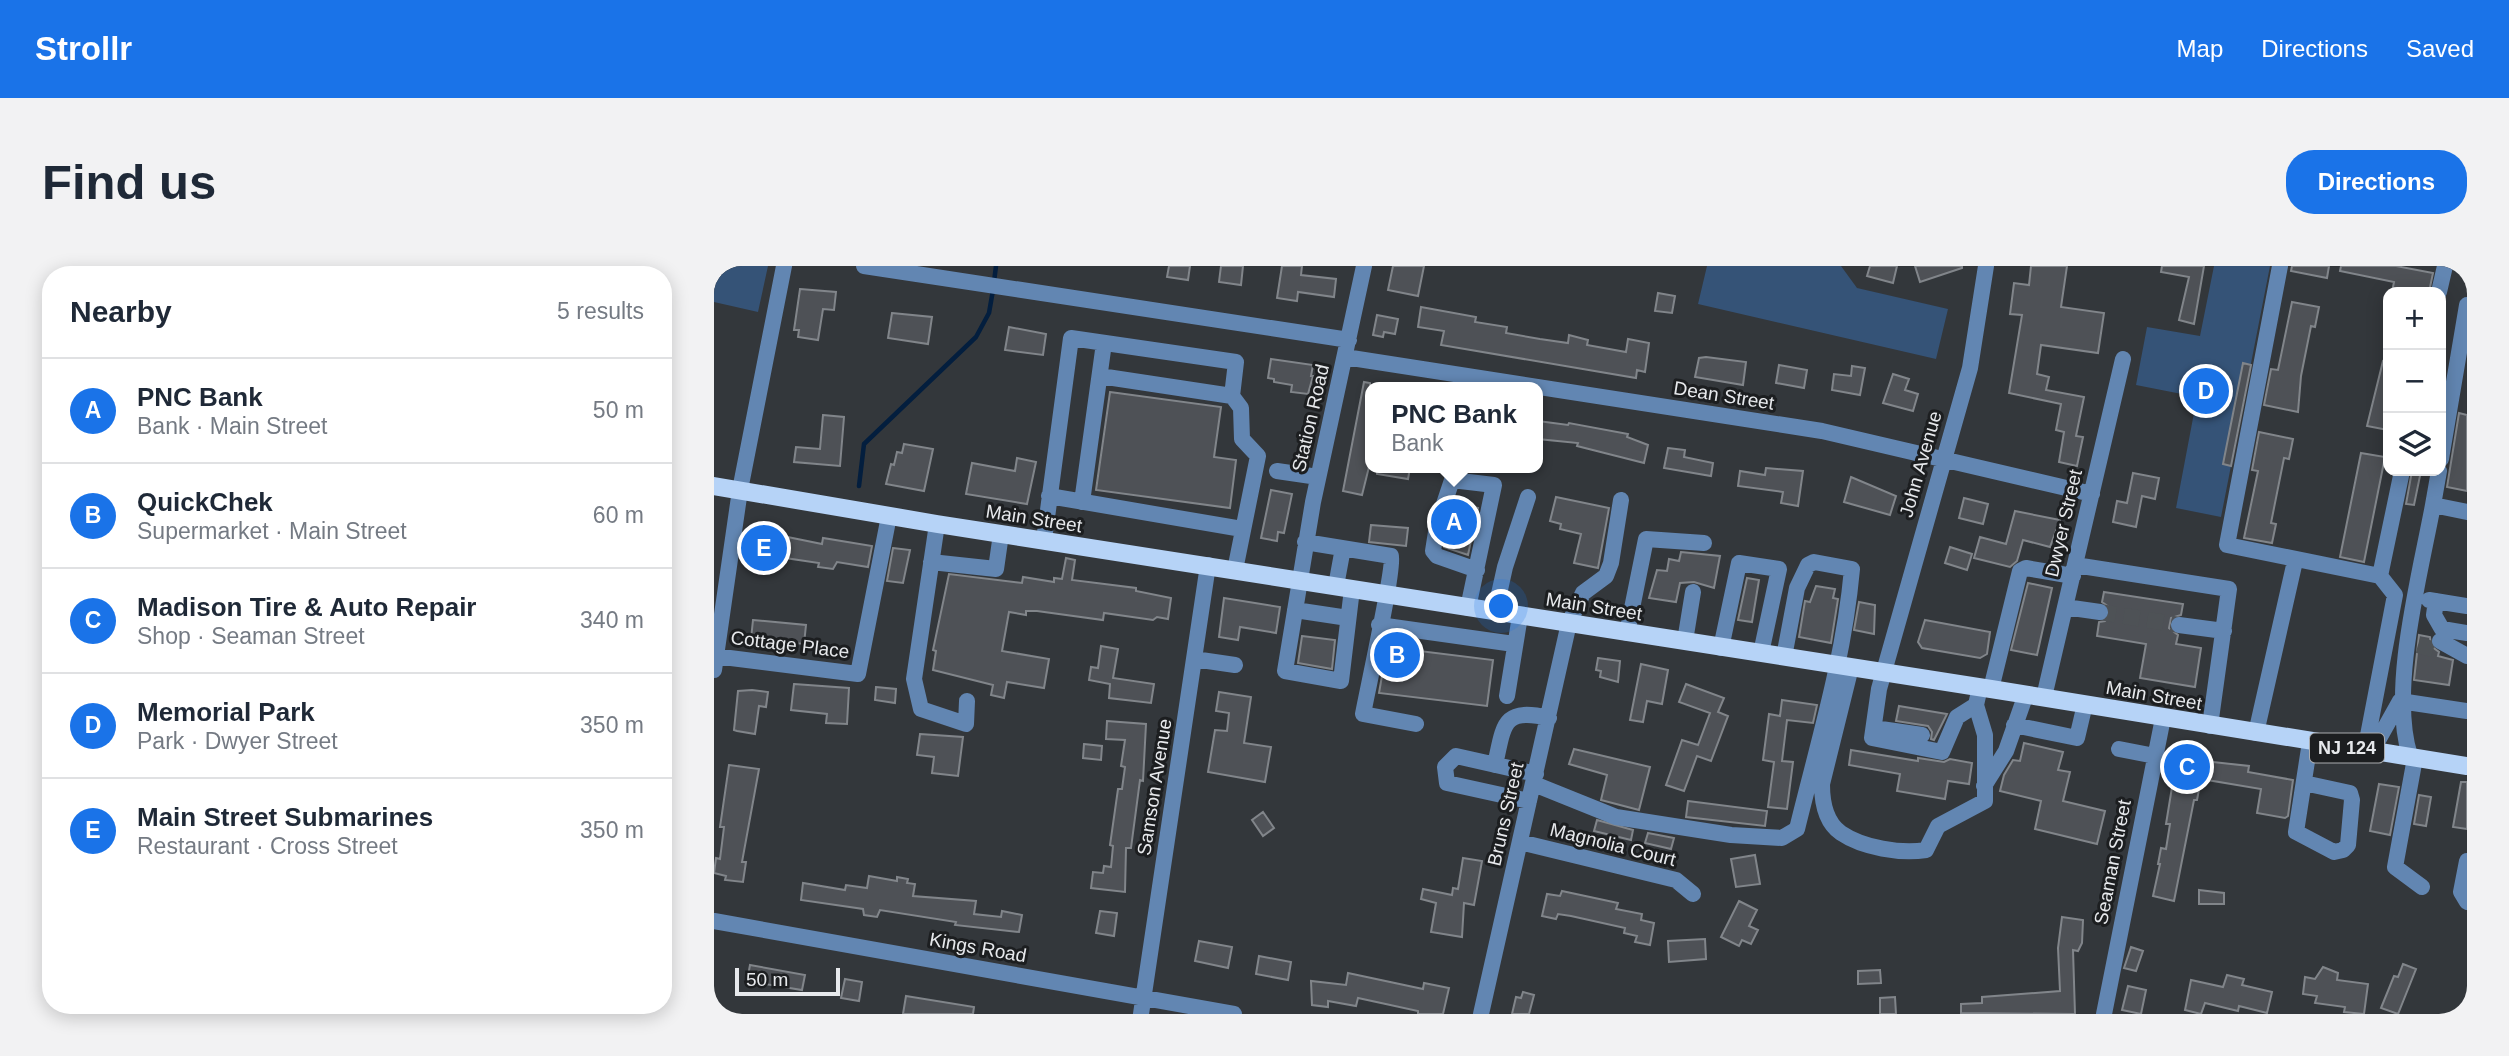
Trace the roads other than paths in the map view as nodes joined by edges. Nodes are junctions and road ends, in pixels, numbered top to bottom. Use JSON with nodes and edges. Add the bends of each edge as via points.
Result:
{"nodes":[{"id":1,"x":783,"y":266,"type":"edge"},
{"id":2,"x":864,"y":266,"type":"edge"},
{"id":3,"x":1364,"y":266,"type":"edge"},
{"id":4,"x":1986,"y":266,"type":"edge"},
{"id":5,"x":2280,"y":266,"type":"edge"},
{"id":6,"x":2445,"y":266,"type":"edge"},
{"id":7,"x":2441,"y":287,"type":"edge"},
{"id":8,"x":2467,"y":305,"type":"edge"},
{"id":9,"x":2465,"y":337,"type":"edge"},
{"id":10,"x":1349,"y":340,"type":"junction"},
{"id":11,"x":1104,"y":343,"type":"junction"},
{"id":12,"x":1345,"y":357,"type":"junction"},
{"id":13,"x":2123,"y":359,"type":"dead end"},
{"id":14,"x":1100,"y":376,"type":"junction"},
{"id":15,"x":2461,"y":379,"type":"edge"},
{"id":16,"x":1506,"y":382,"type":"edge"},
{"id":17,"x":1543,"y":388,"type":"edge"},
{"id":18,"x":1232,"y":396,"type":"junction"},
{"id":19,"x":2446,"y":439,"type":"edge"},
{"id":20,"x":1943,"y":461,"type":"junction"},
{"id":21,"x":1277,"y":471,"type":"dead end"},
{"id":22,"x":2401,"y":476,"type":"edge"},
{"id":23,"x":2438,"y":476,"type":"edge"},
{"id":24,"x":1318,"y":477,"type":"junction"},
{"id":25,"x":714,"y":486,"type":"edge"},
{"id":26,"x":740,"y":490,"type":"junction"},
{"id":27,"x":2092,"y":494,"type":"junction"},
{"id":28,"x":1049,"y":496,"type":"junction"},
{"id":29,"x":1528,"y":497,"type":"dead end"},
{"id":30,"x":1621,"y":500,"type":"dead end"},
{"id":31,"x":1082,"y":502,"type":"junction"},
{"id":32,"x":2433,"y":505,"type":"junction"},
{"id":33,"x":1442,"y":510,"type":"dead end"},
{"id":34,"x":2467,"y":512,"type":"edge"},
{"id":35,"x":889,"y":516,"type":"junction"},
{"id":36,"x":937,"y":524,"type":"junction"},
{"id":37,"x":1242,"y":529,"type":"junction"},
{"id":38,"x":1436,"y":532,"type":"dead end"},
{"id":39,"x":1001,"y":534,"type":"junction"},
{"id":40,"x":1044,"y":541,"type":"junction"},
{"id":41,"x":1305,"y":542,"type":"junction"},
{"id":42,"x":1704,"y":543,"type":"dead end"},
{"id":43,"x":1343,"y":548,"type":"junction"},
{"id":44,"x":2295,"y":561,"type":"junction"},
{"id":45,"x":931,"y":562,"type":"junction"},
{"id":46,"x":1208,"y":565,"type":"junction"},
{"id":47,"x":1235,"y":570,"type":"junction"},
{"id":48,"x":1477,"y":570,"type":"junction"},
{"id":49,"x":2074,"y":570,"type":"junction"},
{"id":50,"x":2380,"y":576,"type":"junction"},
{"id":51,"x":1298,"y":580,"type":"junction"},
{"id":52,"x":1344,"y":587,"type":"junction"},
{"id":53,"x":1693,"y":592,"type":"dead end"},
{"id":54,"x":1387,"y":594,"type":"junction"},
{"id":55,"x":2416,"y":597,"type":"junction"},
{"id":56,"x":2436,"y":601,"type":"junction"},
{"id":57,"x":2467,"y":606,"type":"edge"},
{"id":58,"x":2065,"y":607,"type":"junction"},
{"id":59,"x":1468,"y":608,"type":"junction"},
{"id":60,"x":1295,"y":610,"type":"junction"},
{"id":61,"x":1495,"y":612,"type":"junction"},
{"id":62,"x":2100,"y":612,"type":"tunnel mouth"},
{"id":63,"x":1520,"y":616,"type":"junction"},
{"id":64,"x":1348,"y":618,"type":"junction"},
{"id":65,"x":1569,"y":624,"type":"junction"},
{"id":66,"x":1379,"y":625,"type":"junction"},
{"id":67,"x":2179,"y":625,"type":"tunnel mouth"},
{"id":68,"x":2224,"y":631,"type":"junction"},
{"id":69,"x":1627,"y":633,"type":"junction"},
{"id":70,"x":2467,"y":634,"type":"edge"},
{"id":71,"x":1685,"y":641,"type":"junction"},
{"id":72,"x":1514,"y":645,"type":"junction"},
{"id":73,"x":2443,"y":647,"type":"tunnel mouth"},
{"id":74,"x":1721,"y":648,"type":"junction"},
{"id":75,"x":1761,"y":653,"type":"junction"},
{"id":76,"x":2467,"y":656,"type":"edge"},
{"id":77,"x":1784,"y":657,"type":"junction"},
{"id":78,"x":1195,"y":659,"type":"junction"},
{"id":79,"x":715,"y":661,"type":"edge"},
{"id":80,"x":1235,"y":664,"type":"dead end"},
{"id":81,"x":1845,"y":666,"type":"junction"},
{"id":82,"x":1884,"y":672,"type":"junction"},
{"id":83,"x":1983,"y":693,"type":"junction"},
{"id":84,"x":2026,"y":694,"type":"junction"},
{"id":85,"x":1507,"y":696,"type":"dead end"},
{"id":86,"x":2044,"y":697,"type":"junction"},
{"id":87,"x":967,"y":701,"type":"dead end"},
{"id":88,"x":2400,"y":701,"type":"junction"},
{"id":89,"x":2085,"y":704,"type":"junction"},
{"id":90,"x":2467,"y":711,"type":"edge"},
{"id":91,"x":1549,"y":718,"type":"junction"},
{"id":92,"x":2163,"y":718,"type":"junction"},
{"id":93,"x":1416,"y":724,"type":"dead end"},
{"id":94,"x":2014,"y":724,"type":"junction"},
{"id":95,"x":2210,"y":726,"type":"junction"},
{"id":96,"x":1873,"y":731,"type":"junction"},
{"id":97,"x":2256,"y":733,"type":"junction"},
{"id":98,"x":1934,"y":740,"type":"junction"},
{"id":99,"x":2310,"y":742,"type":"junction"},
{"id":100,"x":2119,"y":749,"type":"dead end"},
{"id":101,"x":2368,"y":751,"type":"junction"},
{"id":102,"x":2155,"y":756,"type":"junction"},
{"id":103,"x":2413,"y":757,"type":"junction"},
{"id":104,"x":1495,"y":765,"type":"junction"},
{"id":105,"x":2467,"y":766,"type":"edge"},
{"id":106,"x":1535,"y":779,"type":"junction"},
{"id":107,"x":2304,"y":782,"type":"junction"},
{"id":108,"x":1985,"y":793,"type":"junction"},
{"id":109,"x":1529,"y":801,"type":"junction"},
{"id":110,"x":1520,"y":842,"type":"junction"},
{"id":111,"x":2467,"y":861,"type":"edge"},
{"id":112,"x":2422,"y":887,"type":"dead end"},
{"id":113,"x":1693,"y":894,"type":"dead end"},
{"id":114,"x":2467,"y":902,"type":"edge"},
{"id":115,"x":714,"y":921,"type":"edge"},
{"id":116,"x":1142,"y":1006,"type":"edge"},
{"id":117,"x":1234,"y":1014,"type":"edge"},
{"id":118,"x":1481,"y":1014,"type":"edge"},
{"id":119,"x":2104,"y":1014,"type":"edge"}],
"edges":[{"from":1,"to":26,"type":"street"},
{"from":2,"to":10,"type":"street"},
{"from":3,"to":10,"type":"street","name":"Station Road"},
{"from":4,"to":20,"type":"street","name":"John Avenue","via":[[1975,347]]},
{"from":5,"to":44,"type":"street","via":[[2227,545]]},
{"from":6,"to":7,"type":"street"},
{"from":8,"to":9,"type":"street"},
{"from":9,"to":15,"type":"street"},
{"from":10,"to":12,"type":"street","name":"Station Road"},
{"from":11,"to":14,"type":"street"},
{"from":11,"to":18,"type":"street","via":[[1236,362]]},
{"from":11,"to":28,"type":"street","via":[[1072,338]]},
{"from":12,"to":16,"type":"street","name":"Dean Street"},
{"from":12,"to":24,"type":"street","name":"Station Road"},
{"from":13,"to":27,"type":"street","name":"Dwyer Street"},
{"from":14,"to":18,"type":"street"},
{"from":14,"to":31,"type":"street"},
{"from":15,"to":19,"type":"street"},
{"from":17,"to":20,"type":"street","name":"Dean Street","via":[[1822,431]]},
{"from":18,"to":37,"type":"street","via":[[1241,408],[1242,439],[1258,456]]},
{"from":20,"to":27,"type":"street","name":"Dean Street"},
{"from":20,"to":82,"type":"street","name":"John Avenue"},
{"from":21,"to":24,"type":"street"},
{"from":22,"to":50,"type":"street"},
{"from":23,"to":32,"type":"street"},
{"from":24,"to":41,"type":"street","name":"Station Road"},
{"from":25,"to":26,"type":"main road","name":"Main Street","number":"NJ 124"},
{"from":26,"to":35,"type":"main road","name":"Main Street","number":"NJ 124"},
{"from":26,"to":79,"type":"street"},
{"from":27,"to":49,"type":"street","name":"Dwyer Street"},
{"from":28,"to":31,"type":"street"},
{"from":28,"to":40,"type":"street"},
{"from":29,"to":61,"type":"street"},
{"from":30,"to":65,"type":"street","name":"Bruns Street","via":[[1609,569],[1599,584],[1583,593]]},
{"from":31,"to":37,"type":"street"},
{"from":32,"to":34,"type":"street"},
{"from":32,"to":55,"type":"street"},
{"from":33,"to":48,"type":"street","via":[[1449,484],[1455,480],[1494,485]]},
{"from":35,"to":36,"type":"main road","name":"Main Street","number":"NJ 124"},
{"from":35,"to":79,"type":"street","name":"Cottage Place","via":[[858,674]]},
{"from":36,"to":39,"type":"main road","name":"Main Street","number":"NJ 124"},
{"from":36,"to":45,"type":"street"},
{"from":37,"to":47,"type":"street"},
{"from":38,"to":48,"type":"street","via":[[1433,551],[1437,556]]},
{"from":39,"to":40,"type":"main road","name":"Main Street","number":"NJ 124"},
{"from":39,"to":45,"type":"street","via":[[996,569]]},
{"from":40,"to":46,"type":"main road","name":"Main Street","number":"NJ 124"},
{"from":41,"to":43,"type":"street"},
{"from":41,"to":51,"type":"street","name":"Station Road"},
{"from":42,"to":69,"type":"street","via":[[1646,539]]},
{"from":43,"to":52,"type":"street"},
{"from":43,"to":54,"type":"street","via":[[1391,556]]},
{"from":44,"to":50,"type":"street"},
{"from":44,"to":97,"type":"street"},
{"from":45,"to":87,"type":"street","via":[[914,679],[920,709],[966,723]]},
{"from":46,"to":47,"type":"main road","name":"Main Street","number":"NJ 124"},
{"from":46,"to":78,"type":"street","name":"Samson Avenue"},
{"from":47,"to":51,"type":"main road","name":"Main Street","number":"NJ 124"},
{"from":48,"to":59,"type":"street"},
{"from":49,"to":58,"type":"street","name":"Dwyer Street"},
{"from":49,"to":68,"type":"street","via":[[2229,589]]},
{"from":49,"to":83,"type":"street","via":[[2020,571]]},
{"from":50,"to":101,"type":"street","via":[[2395,595]]},
{"from":51,"to":52,"type":"main road","name":"Main Street","number":"NJ 124"},
{"from":51,"to":60,"type":"street","name":"Station Road"},
{"from":52,"to":54,"type":"main road","name":"Main Street","number":"NJ 124"},
{"from":52,"to":64,"type":"street"},
{"from":53,"to":71,"type":"street"},
{"from":54,"to":59,"type":"main road","name":"Main Street","number":"NJ 124"},
{"from":54,"to":66,"type":"street"},
{"from":55,"to":56,"type":"street"},
{"from":55,"to":88,"type":"street","via":[[2415,641]]},
{"from":56,"to":57,"type":"street"},
{"from":56,"to":70,"type":"street","via":[[2434,615],[2442,629]]},
{"from":58,"to":62,"type":"street"},
{"from":58,"to":86,"type":"street","name":"Dwyer Street"},
{"from":59,"to":61,"type":"main road","name":"Main Street","number":"NJ 124"},
{"from":60,"to":64,"type":"street"},
{"from":60,"to":64,"type":"street","name":"Station Road","via":[[1285,671],[1342,681]]},
{"from":61,"to":63,"type":"main road","name":"Main Street","number":"NJ 124"},
{"from":63,"to":65,"type":"main road","name":"Main Street","number":"NJ 124"},
{"from":63,"to":72,"type":"street"},
{"from":65,"to":69,"type":"main road","name":"Main Street","number":"NJ 124"},
{"from":65,"to":91,"type":"street","name":"Bruns Street"},
{"from":66,"to":72,"type":"street"},
{"from":66,"to":93,"type":"street","via":[[1363,714]]},
{"from":67,"to":68,"type":"street"},
{"from":68,"to":95,"type":"street"},
{"from":69,"to":71,"type":"main road","name":"Main Street","number":"NJ 124"},
{"from":71,"to":74,"type":"main road","name":"Main Street","number":"NJ 124"},
{"from":72,"to":85,"type":"street"},
{"from":73,"to":76,"type":"street","via":[[2461,650]]},
{"from":74,"to":75,"type":"main road","name":"Main Street","number":"NJ 124"},
{"from":74,"to":75,"type":"street","via":[[1739,563],[1779,569]]},
{"from":75,"to":77,"type":"main road","name":"Main Street","number":"NJ 124"},
{"from":77,"to":81,"type":"main road","name":"Main Street","number":"NJ 124"},
{"from":77,"to":81,"type":"street","via":[[1797,588],[1814,562],[1852,569]]},
{"from":78,"to":80,"type":"street"},
{"from":78,"to":116,"type":"street","name":"Samson Avenue"},
{"from":81,"to":82,"type":"main road","name":"Main Street","number":"NJ 124"},
{"from":81,"to":106,"type":"street","via":[[1810,768],[1797,829],[1782,838],[1616,817]]},
{"from":81,"to":108,"type":"street","via":[[1822,784],[1822,803],[1840,833],[1881,848],[1910,853],[1926,850],[1938,826]]},
{"from":82,"to":83,"type":"main road","name":"Main Street","number":"NJ 124"},
{"from":82,"to":96,"type":"street","name":"John Avenue"},
{"from":83,"to":84,"type":"main road","name":"Main Street","number":"NJ 124"},
{"from":83,"to":98,"type":"street"},
{"from":83,"to":108,"type":"street"},
{"from":84,"to":86,"type":"main road","name":"Main Street","number":"NJ 124"},
{"from":84,"to":94,"type":"street"},
{"from":86,"to":89,"type":"main road","name":"Main Street","number":"NJ 124"},
{"from":88,"to":90,"type":"street"},
{"from":88,"to":101,"type":"street"},
{"from":88,"to":103,"type":"street","via":[[2404,739]]},
{"from":89,"to":92,"type":"main road","name":"Main Street","number":"NJ 124"},
{"from":89,"to":94,"type":"street","via":[[2077,738]]},
{"from":91,"to":104,"type":"street","via":[[1526,712],[1504,723]]},
{"from":91,"to":106,"type":"street","name":"Bruns Street"},
{"from":92,"to":95,"type":"main road","name":"Main Street","number":"NJ 124"},
{"from":92,"to":102,"type":"street","name":"Seaman Street"},
{"from":94,"to":108,"type":"street"},
{"from":95,"to":97,"type":"main road","name":"Main Street","number":"NJ 124"},
{"from":96,"to":98,"type":"street"},
{"from":96,"to":98,"type":"street","via":[[1872,738],[1942,752]]},
{"from":97,"to":99,"type":"main road","name":"Main Street","number":"NJ 124"},
{"from":99,"to":101,"type":"main road","name":"Main Street","number":"NJ 124"},
{"from":99,"to":107,"type":"street"},
{"from":100,"to":102,"type":"street"},
{"from":101,"to":103,"type":"main road","name":"Main Street","number":"NJ 124"},
{"from":102,"to":119,"type":"street","name":"Seaman Street"},
{"from":103,"to":105,"type":"main road","name":"Main Street","number":"NJ 124"},
{"from":103,"to":112,"type":"street","via":[[2395,867]]},
{"from":104,"to":106,"type":"street"},
{"from":104,"to":109,"type":"street","via":[[1456,756],[1444,775],[1447,783]]},
{"from":106,"to":109,"type":"street","name":"Bruns Street"},
{"from":107,"to":107,"type":"street","via":[[2296,832],[2334,852],[2343,850],[2350,822],[2350,793]]},
{"from":109,"to":110,"type":"street","name":"Bruns Street"},
{"from":110,"to":113,"type":"street","name":"Magnolia Court","via":[[1676,880]]},
{"from":110,"to":118,"type":"street","name":"Bruns Street"},
{"from":111,"to":114,"type":"street","via":[[2460,892]]},
{"from":115,"to":116,"type":"street","name":"Kings Road"},
{"from":116,"to":117,"type":"street","name":"Kings Road"}]}
